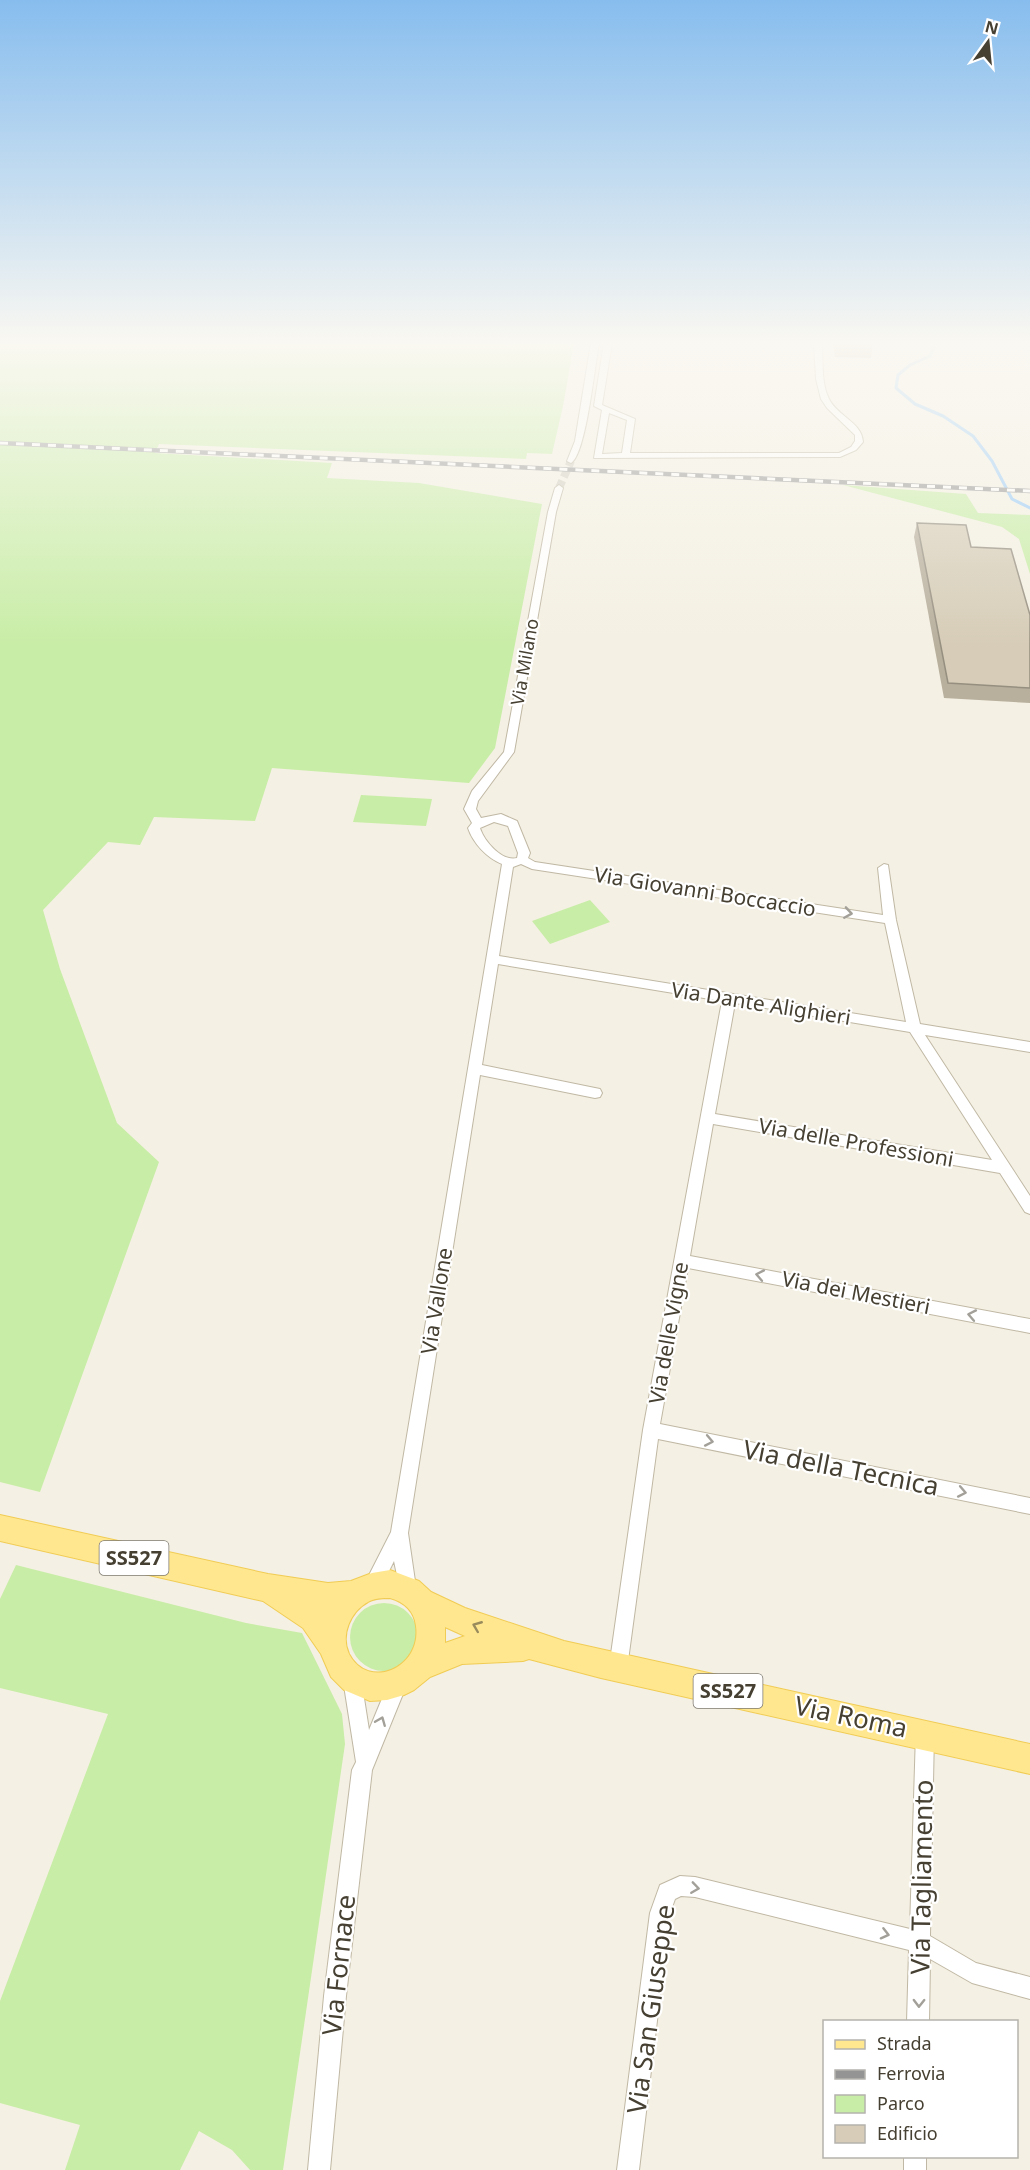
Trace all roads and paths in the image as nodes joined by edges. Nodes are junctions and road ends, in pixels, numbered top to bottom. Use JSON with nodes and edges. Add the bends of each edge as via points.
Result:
{"nodes":[{"id":1,"x":578,"y":444,"type":"edge"},
{"id":2,"x":599,"y":444,"type":"edge"},
{"id":3,"x":622,"y":444,"type":"edge"},
{"id":4,"x":859,"y":444,"type":"edge"},
{"id":5,"x":622,"y":456,"type":"junction"},
{"id":6,"x":571,"y":461,"type":"tunnel mouth"},
{"id":7,"x":560,"y":488,"type":"tunnel mouth"},
{"id":8,"x":478,"y":823,"type":"junction"},
{"id":9,"x":522,"y":860,"type":"junction"},
{"id":10,"x":508,"y":862,"type":"junction"},
{"id":11,"x":884,"y":868,"type":"dead end"},
{"id":12,"x":890,"y":920,"type":"junction"},
{"id":13,"x":492,"y":959,"type":"junction"},
{"id":14,"x":729,"y":999,"type":"junction"},
{"id":15,"x":914,"y":1028,"type":"junction"},
{"id":16,"x":1030,"y":1047,"type":"edge"},
{"id":17,"x":475,"y":1069,"type":"junction"},
{"id":18,"x":595,"y":1093,"type":"dead end"},
{"id":19,"x":708,"y":1118,"type":"junction"},
{"id":20,"x":1004,"y":1168,"type":"junction"},
{"id":21,"x":1030,"y":1208,"type":"edge"},
{"id":22,"x":682,"y":1261,"type":"junction"},
{"id":23,"x":1030,"y":1326,"type":"edge"},
{"id":24,"x":651,"y":1430,"type":"junction"},
{"id":25,"x":1030,"y":1506,"type":"edge"},
{"id":26,"x":0,"y":1528,"type":"edge"},
{"id":27,"x":399,"y":1533,"type":"junction"},
{"id":28,"x":268,"y":1588,"type":"junction"},
{"id":29,"x":364,"y":1589,"type":"junction"},
{"id":30,"x":416,"y":1595,"type":"junction"},
{"id":31,"x":332,"y":1646,"type":"junction"},
{"id":32,"x":531,"y":1647,"type":"junction"},
{"id":33,"x":422,"y":1666,"type":"junction"},
{"id":34,"x":618,"y":1668,"type":"junction"},
{"id":35,"x":352,"y":1679,"type":"junction"},
{"id":36,"x":398,"y":1683,"type":"junction"},
{"id":37,"x":925,"y":1733,"type":"junction"},
{"id":38,"x":1030,"y":1759,"type":"edge"},
{"id":39,"x":365,"y":1760,"type":"junction"},
{"id":40,"x":921,"y":1942,"type":"junction"},
{"id":41,"x":1030,"y":1988,"type":"edge"},
{"id":42,"x":918,"y":2020,"type":"edge"},
{"id":43,"x":319,"y":2170,"type":"edge"},
{"id":44,"x":628,"y":2170,"type":"edge"}],
"edges":[{"from":1,"to":6,"type":"street"},
{"from":2,"to":5,"type":"street","via":[[597,456]]},
{"from":3,"to":5,"type":"street"},
{"from":4,"to":5,"type":"street","via":[[840,455],[820,456]]},
{"from":7,"to":8,"type":"street","name":"Via Milano","via":[[552,512],[509,752],[472,800],[470,809]]},
{"from":8,"to":9,"type":"street","via":[[493,818],[513,824],[524,853]]},
{"from":8,"to":10,"type":"street","via":[[474,828],[477,838]]},
{"from":9,"to":10,"type":"street"},
{"from":9,"to":12,"type":"street","name":"Via Giovanni Boccaccio","one_way":true,"via":[[532,865]]},
{"from":10,"to":13,"type":"street"},
{"from":11,"to":12,"type":"street"},
{"from":12,"to":15,"type":"street"},
{"from":13,"to":14,"type":"street","name":"Via Dante Alighieri"},
{"from":13,"to":17,"type":"street","name":"Via Vallone"},
{"from":14,"to":15,"type":"street","name":"Via Dante Alighieri"},
{"from":14,"to":19,"type":"street","name":"Via delle Vigne"},
{"from":15,"to":16,"type":"street","name":"Via Dante Alighieri"},
{"from":15,"to":20,"type":"street"},
{"from":17,"to":18,"type":"street"},
{"from":17,"to":27,"type":"street","name":"Via Vallone"},
{"from":19,"to":20,"type":"street","name":"Via delle Professioni"},
{"from":19,"to":22,"type":"street","name":"Via delle Vigne"},
{"from":20,"to":21,"type":"street"},
{"from":23,"to":22,"type":"street","name":"Via dei Mestieri","one_way":true},
{"from":22,"to":24,"type":"street","name":"Via delle Vigne"},
{"from":24,"to":25,"type":"street","name":"Via della Tecnica","one_way":true},
{"from":24,"to":34,"type":"street","name":"Via delle Vigne"},
{"from":26,"to":28,"type":"main road","number":"SS527"},
{"from":27,"to":29,"type":"street","name":"Via Vallone"},
{"from":27,"to":30,"type":"street","name":"Via Vallone"},
{"from":28,"to":29,"type":"main road","number":"SS527","via":[[328,1597]]},
{"from":28,"to":31,"type":"main road","number":"SS527","via":[[313,1618]]},
{"from":29,"to":30,"type":"main road","number":"SS527","via":[[390,1584]]},
{"from":29,"to":31,"type":"main road","via":[[341,1608],[333,1626]]},
{"from":32,"to":30,"type":"main road","name":"Via Roma","number":"SS527","one_way":true},
{"from":30,"to":33,"type":"main road","via":[[434,1632],[431,1650]]},
{"from":31,"to":35,"type":"main road","number":"SS527","via":[[336,1660]]},
{"from":32,"to":33,"type":"main road","name":"Via Roma","number":"SS527","via":[[462,1650]]},
{"from":32,"to":34,"type":"main road","name":"Via Roma","number":"SS527"},
{"from":33,"to":36,"type":"main road","number":"SS527"},
{"from":34,"to":37,"type":"main road","name":"Via Roma","number":"SS527"},
{"from":35,"to":36,"type":"main road","via":[[376,1687]]},
{"from":35,"to":39,"type":"street","name":"Via Fornace"},
{"from":39,"to":36,"type":"street","name":"Via Fornace","one_way":true},
{"from":37,"to":38,"type":"main road","name":"Via Roma","number":"SS527"},
{"from":37,"to":40,"type":"street","name":"Via Tagliamento"},
{"from":39,"to":43,"type":"street","name":"Via Fornace","via":[[335,1995]]},
{"from":40,"to":41,"type":"street","via":[[972,1972]]},
{"from":40,"to":42,"type":"street","name":"Via Tagliamento","one_way":true},
{"from":44,"to":40,"type":"street","name":"Via San Giuseppe","one_way":true,"via":[[660,1913],[667,1893],[680,1886],[695,1887]]}]}
